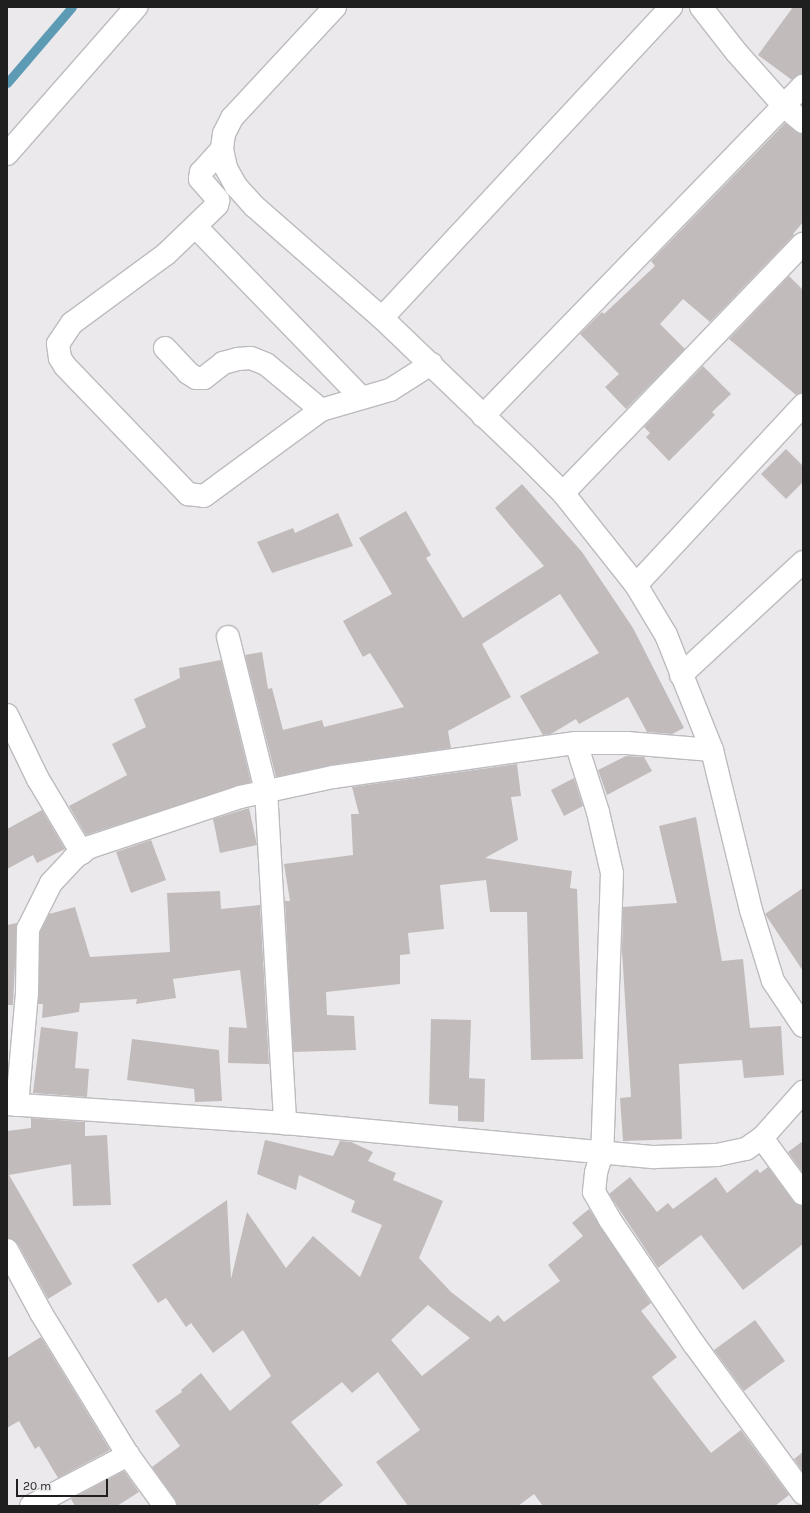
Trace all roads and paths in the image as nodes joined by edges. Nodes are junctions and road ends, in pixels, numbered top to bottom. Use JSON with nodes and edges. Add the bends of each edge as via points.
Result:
{"nodes":[{"id":1,"x":136,"y":7,"type":"edge"},
{"id":2,"x":335,"y":7,"type":"edge"},
{"id":3,"x":671,"y":7,"type":"edge"},
{"id":4,"x":701,"y":7,"type":"edge"},
{"id":5,"x":803,"y":86,"type":"edge"},
{"id":6,"x":784,"y":106,"type":"junction"},
{"id":7,"x":803,"y":122,"type":"edge"},
{"id":8,"x":222,"y":149,"type":"junction"},
{"id":9,"x":7,"y":154,"type":"edge"},
{"id":10,"x":196,"y":227,"type":"junction"},
{"id":11,"x":803,"y":244,"type":"edge"},
{"id":12,"x":382,"y":318,"type":"junction"},
{"id":13,"x":166,"y":348,"type":"dead end"},
{"id":14,"x":431,"y":364,"type":"junction"},
{"id":15,"x":362,"y":398,"type":"junction"},
{"id":16,"x":803,"y":405,"type":"edge"},
{"id":17,"x":321,"y":410,"type":"junction"},
{"id":18,"x":483,"y":416,"type":"junction"},
{"id":19,"x":563,"y":493,"type":"junction"},
{"id":20,"x":803,"y":562,"type":"edge"},
{"id":21,"x":636,"y":585,"type":"junction"},
{"id":22,"x":228,"y":637,"type":"dead end"},
{"id":23,"x":681,"y":675,"type":"junction"},
{"id":24,"x":7,"y":715,"type":"edge"},
{"id":25,"x":576,"y":742,"type":"junction"},
{"id":26,"x":712,"y":750,"type":"junction"},
{"id":27,"x":266,"y":790,"type":"junction"},
{"id":28,"x":82,"y":853,"type":"junction"},
{"id":29,"x":17,"y":957,"type":"edge"},
{"id":30,"x":803,"y":1026,"type":"edge"},
{"id":31,"x":803,"y":1092,"type":"edge"},
{"id":32,"x":12,"y":1105,"type":"edge"},
{"id":33,"x":285,"y":1123,"type":"junction"},
{"id":34,"x":762,"y":1138,"type":"junction"},
{"id":35,"x":602,"y":1153,"type":"junction"},
{"id":36,"x":803,"y":1194,"type":"edge"},
{"id":37,"x":7,"y":1250,"type":"edge"},
{"id":38,"x":128,"y":1454,"type":"junction"},
{"id":39,"x":803,"y":1493,"type":"edge"},
{"id":40,"x":31,"y":1506,"type":"edge"},
{"id":41,"x":164,"y":1506,"type":"edge"}],
"edges":[{"from":1,"to":9,"type":"street"},
{"from":2,"to":8,"type":"street","via":[[232,118],[224,134]]},
{"from":3,"to":12,"type":"street"},
{"from":4,"to":6,"type":"street","via":[[737,54]]},
{"from":5,"to":6,"type":"street"},
{"from":6,"to":7,"type":"street"},
{"from":6,"to":18,"type":"street"},
{"from":8,"to":10,"type":"street","via":[[200,172],[200,179],[218,200]]},
{"from":8,"to":12,"type":"street","via":[[228,172],[254,206]]},
{"from":10,"to":15,"type":"street"},
{"from":10,"to":17,"type":"street","via":[[166,254],[72,323],[58,344],[60,358],[65,366],[188,494],[197,497],[204,496]]},
{"from":11,"to":19,"type":"street"},
{"from":12,"to":14,"type":"street"},
{"from":13,"to":17,"type":"street","via":[[196,378],[204,378],[223,363],[238,359],[251,358],[266,364]]},
{"from":14,"to":15,"type":"street","via":[[390,390]]},
{"from":14,"to":18,"type":"street"},
{"from":15,"to":17,"type":"street"},
{"from":16,"to":21,"type":"street"},
{"from":18,"to":19,"type":"street"},
{"from":19,"to":21,"type":"street"},
{"from":20,"to":23,"type":"street"},
{"from":21,"to":23,"type":"street","via":[[666,635]]},
{"from":22,"to":27,"type":"street"},
{"from":23,"to":26,"type":"street"},
{"from":24,"to":28,"type":"street","via":[[38,780]]},
{"from":25,"to":26,"type":"street"},
{"from":25,"to":27,"type":"street","via":[[333,777]]},
{"from":25,"to":35,"type":"street","via":[[598,812],[612,873]]},
{"from":26,"to":30,"type":"street","via":[[751,910],[773,981]]},
{"from":27,"to":28,"type":"street","via":[[117,836]]},
{"from":27,"to":33,"type":"street"},
{"from":28,"to":29,"type":"street","via":[[51,883]]},
{"from":29,"to":32,"type":"street","via":[[27,992]]},
{"from":31,"to":34,"type":"street"},
{"from":32,"to":33,"type":"street"},
{"from":33,"to":35,"type":"street"},
{"from":34,"to":35,"type":"street","via":[[746,1149],[717,1155],[654,1156]]},
{"from":34,"to":36,"type":"street"},
{"from":35,"to":39,"type":"street","via":[[594,1184],[598,1202],[694,1344]]},
{"from":37,"to":38,"type":"street","via":[[41,1313]]},
{"from":38,"to":40,"type":"street"},
{"from":38,"to":41,"type":"street"}]}
